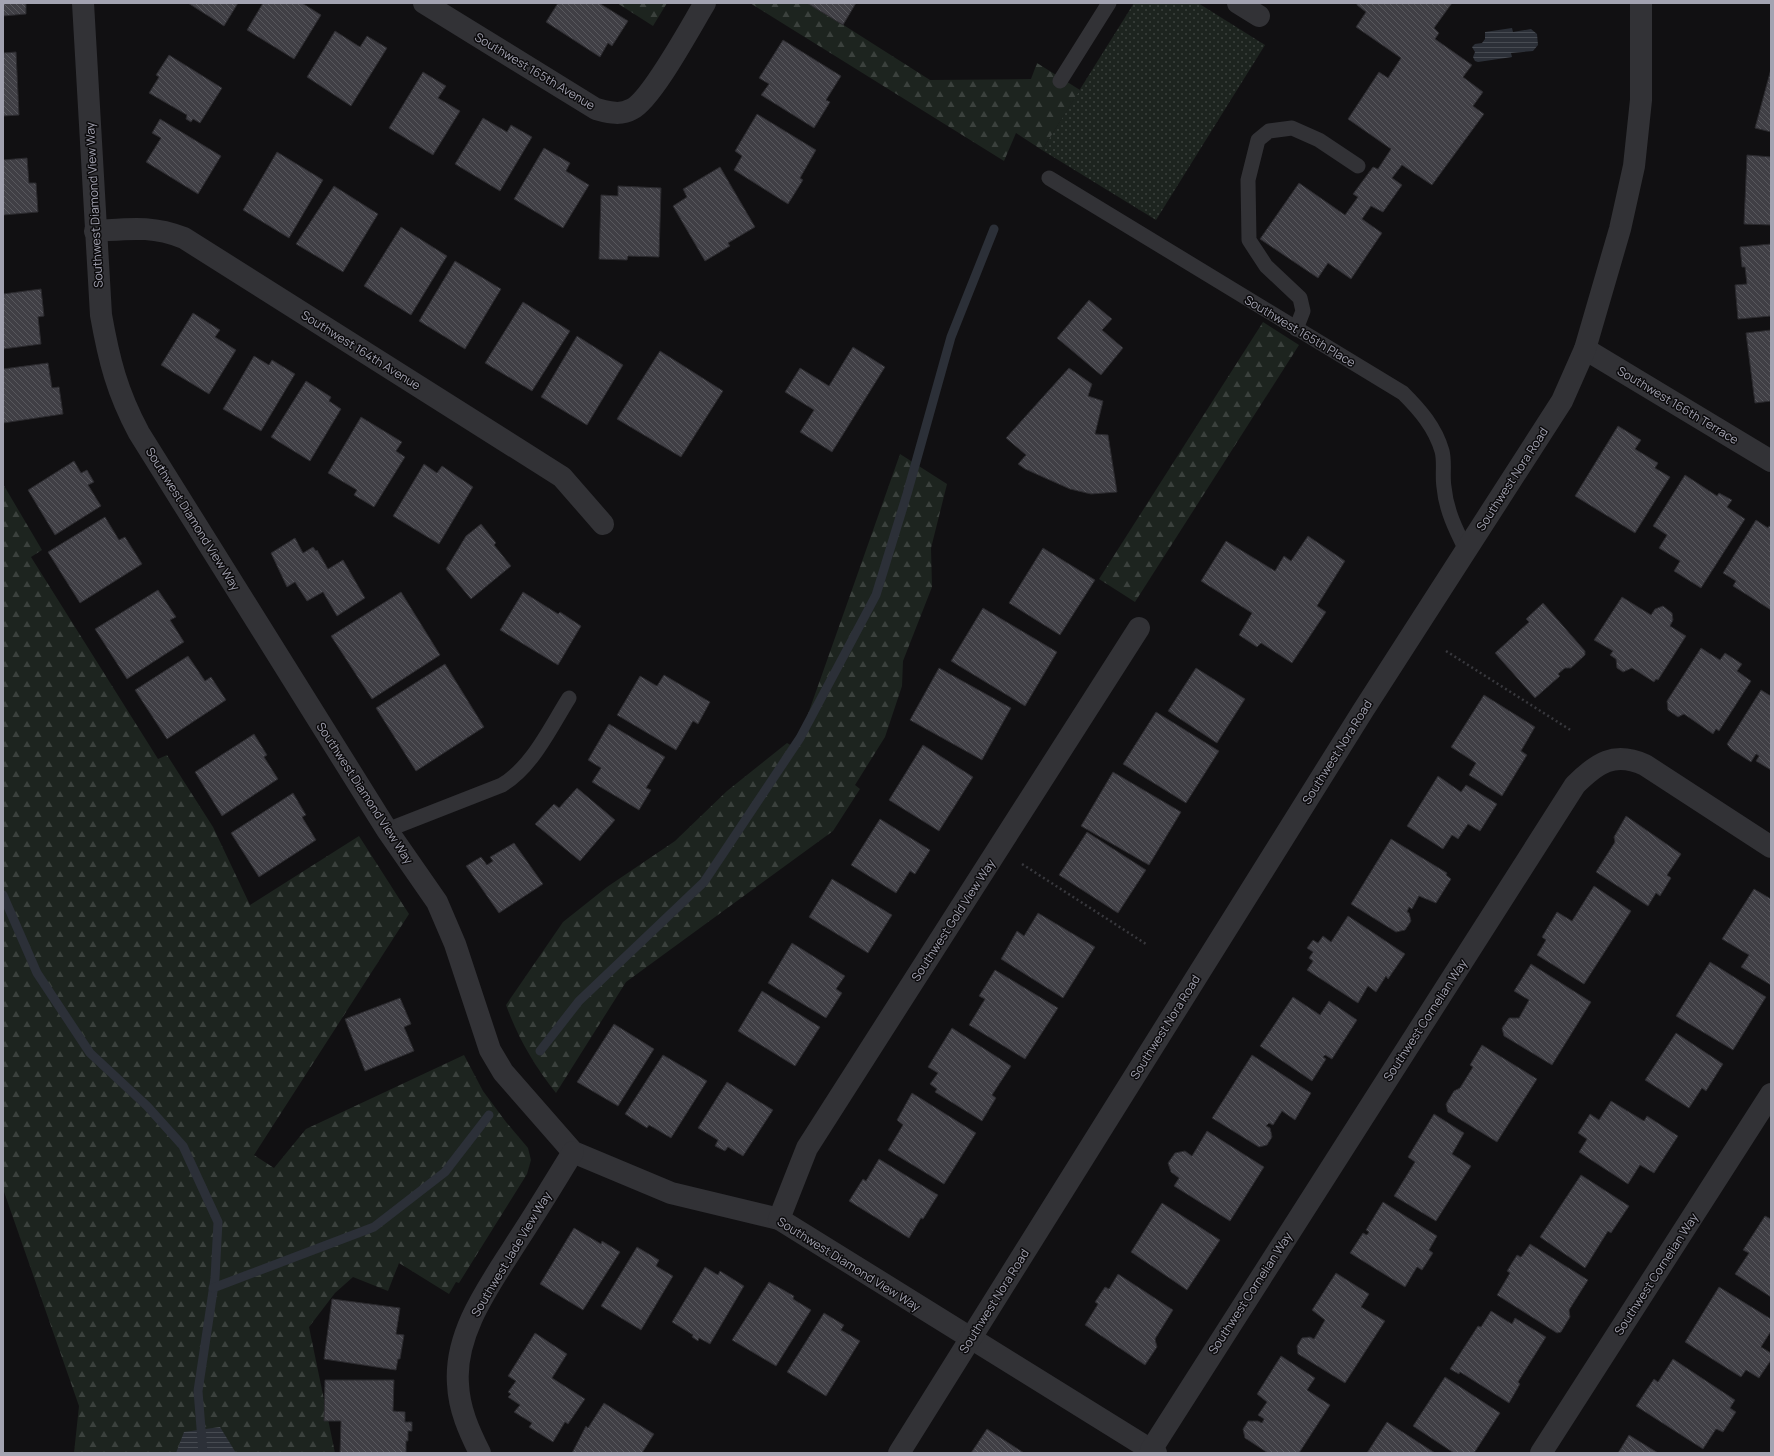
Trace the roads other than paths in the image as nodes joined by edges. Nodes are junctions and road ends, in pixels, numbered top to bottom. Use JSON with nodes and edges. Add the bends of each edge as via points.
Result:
{"nodes":[{"id":1,"x":83,"y":3,"type":"edge"},
{"id":2,"x":424,"y":3,"type":"edge"},
{"id":3,"x":705,"y":3,"type":"edge"},
{"id":4,"x":1109,"y":3,"type":"edge"},
{"id":5,"x":1238,"y":3,"type":"edge"},
{"id":6,"x":1641,"y":3,"type":"edge"},
{"id":7,"x":1259,"y":16,"type":"dead end"},
{"id":8,"x":1060,"y":81,"type":"dead end"},
{"id":9,"x":1358,"y":166,"type":"dead end"},
{"id":10,"x":1049,"y":178,"type":"dead end"},
{"id":11,"x":95,"y":231,"type":"junction"},
{"id":12,"x":1296,"y":329,"type":"junction"},
{"id":13,"x":1585,"y":349,"type":"junction"},
{"id":14,"x":1771,"y":461,"type":"edge"},
{"id":15,"x":603,"y":524,"type":"dead end"},
{"id":16,"x":1466,"y":550,"type":"junction"},
{"id":17,"x":1139,"y":628,"type":"dead end"},
{"id":18,"x":569,"y":698,"type":"dead end"},
{"id":19,"x":388,"y":830,"type":"junction"},
{"id":20,"x":1771,"y":847,"type":"edge"},
{"id":21,"x":1771,"y":1094,"type":"edge"},
{"id":22,"x":573,"y":1152,"type":"junction"},
{"id":23,"x":780,"y":1219,"type":"junction"},
{"id":24,"x":970,"y":1339,"type":"junction"},
{"id":25,"x":1153,"y":1451,"type":"edge"},
{"id":26,"x":480,"y":1453,"type":"edge"},
{"id":27,"x":899,"y":1453,"type":"edge"},
{"id":28,"x":1541,"y":1453,"type":"edge"}],
"edges":[{"from":1,"to":11,"type":"street","name":"Southwest Diamond View Way"},
{"from":2,"to":3,"type":"street","name":"Southwest 165th Avenue","via":[[596,109],[615,114],[632,109],[648,95]]},
{"from":4,"to":8,"type":"lane"},
{"from":5,"to":7,"type":"street"},
{"from":6,"to":13,"type":"street","name":"Southwest Nora Road","via":[[1641,100],[1634,166],[1620,229]]},
{"from":9,"to":12,"type":"lane","via":[[1319,140],[1292,128],[1269,130],[1258,140],[1248,180],[1249,240],[1266,266],[1300,298],[1303,311]]},
{"from":10,"to":12,"type":"lane","name":"Southwest 165th Place"},
{"from":11,"to":15,"type":"street","name":"Southwest 164th Avenue","via":[[144,228],[184,238],[562,478]]},
{"from":11,"to":19,"type":"street","name":"Southwest Diamond View Way","via":[[101,315],[109,356],[125,406],[139,433]]},
{"from":12,"to":16,"type":"lane","name":"Southwest 165th Place","via":[[1403,393],[1425,415],[1442,452],[1444,488],[1452,521]]},
{"from":13,"to":14,"type":"street","name":"Southwest 166th Terrace"},
{"from":13,"to":16,"type":"street","name":"Southwest Nora Road","via":[[1562,401]]},
{"from":16,"to":24,"type":"street","name":"Southwest Nora Road","via":[[1359,716]]},
{"from":17,"to":23,"type":"street","name":"Southwest Gold View Way","via":[[807,1148]]},
{"from":18,"to":19,"type":"lane","via":[[527,763],[515,777],[502,785]]},
{"from":19,"to":22,"type":"street","name":"Southwest Diamond View Way","via":[[437,902],[447,922],[490,1050],[503,1072]]},
{"from":20,"to":25,"type":"street","name":"Southwest Cornelian Way","via":[[1634,760],[1608,760],[1592,768],[1575,785]]},
{"from":21,"to":28,"type":"street","name":"Southwest Cornelian Way"},
{"from":22,"to":23,"type":"street","name":"Southwest Diamond View Way","via":[[671,1192]]},
{"from":22,"to":26,"type":"street","name":"Southwest Jade View Way","via":[[484,1296],[468,1329],[460,1358],[458,1383],[461,1408],[468,1430]]},
{"from":23,"to":24,"type":"street","name":"Southwest Diamond View Way"},
{"from":24,"to":25,"type":"street","name":"Southwest Diamond View Way"},
{"from":24,"to":27,"type":"street","name":"Southwest Nora Road"}]}
